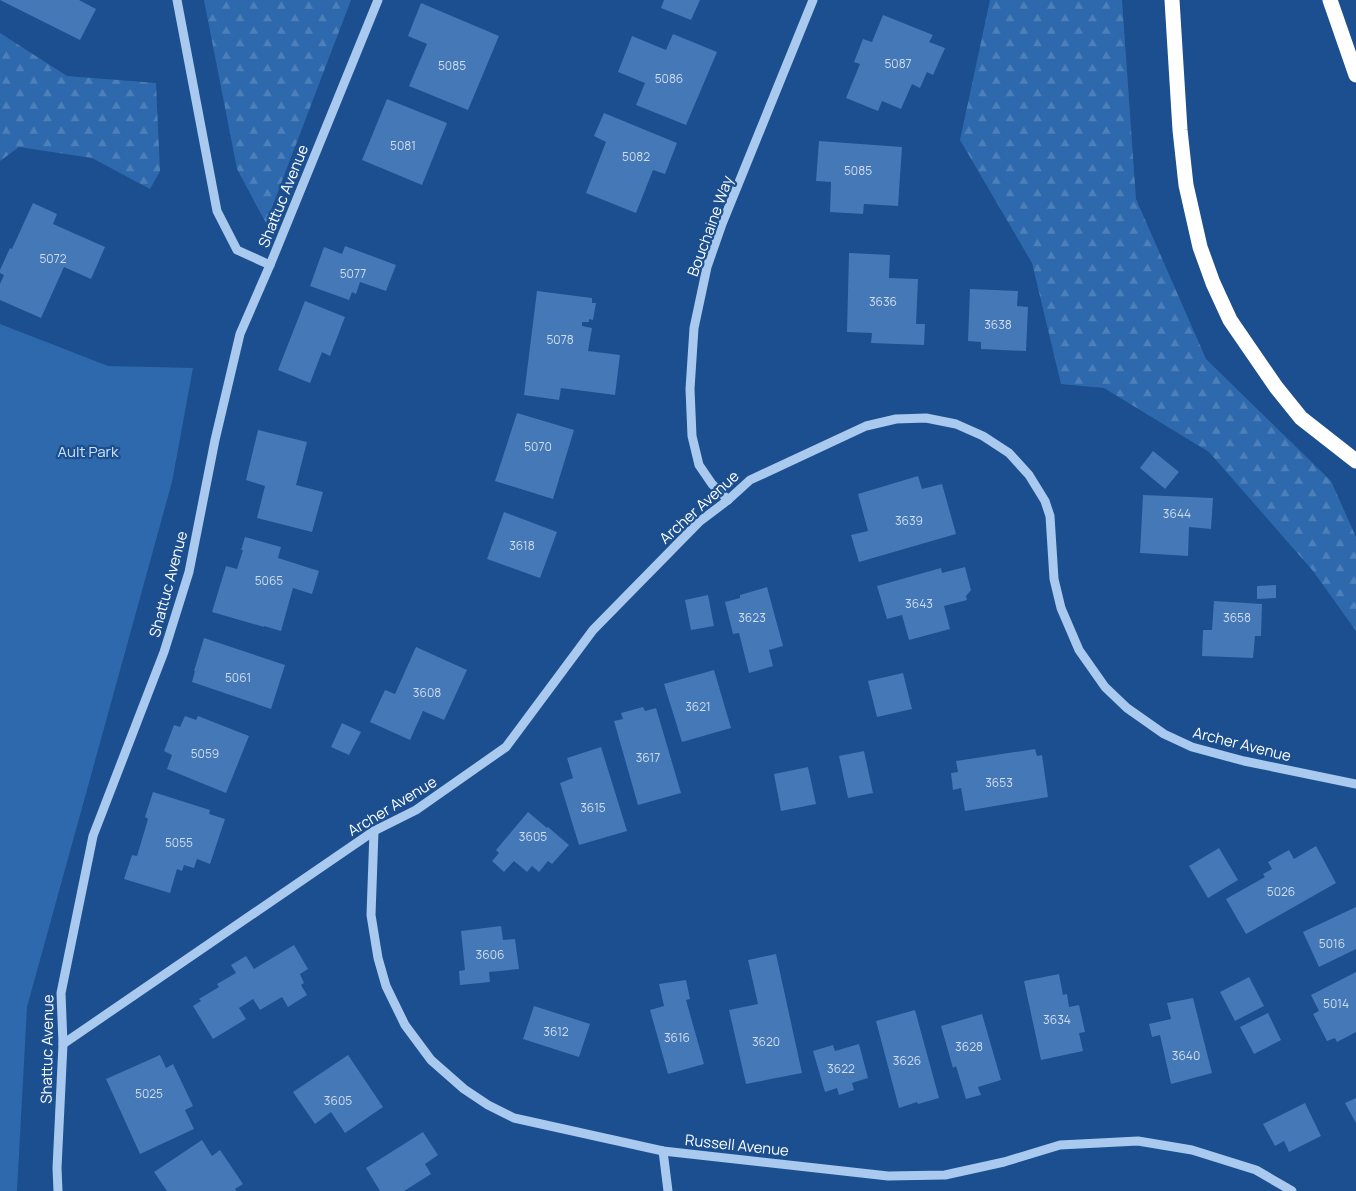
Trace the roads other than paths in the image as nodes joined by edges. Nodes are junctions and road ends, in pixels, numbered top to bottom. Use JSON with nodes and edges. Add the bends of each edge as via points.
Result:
{"nodes":[{"id":1,"x":177,"y":0,"type":"edge"},
{"id":2,"x":378,"y":0,"type":"edge"},
{"id":3,"x":813,"y":0,"type":"edge"},
{"id":4,"x":1172,"y":0,"type":"edge"},
{"id":5,"x":1330,"y":0,"type":"edge"},
{"id":6,"x":1356,"y":74,"type":"edge"},
{"id":7,"x":270,"y":265,"type":"junction"},
{"id":8,"x":1356,"y":461,"type":"edge"},
{"id":9,"x":728,"y":500,"type":"junction"},
{"id":10,"x":1356,"y":784,"type":"edge"},
{"id":11,"x":374,"y":831,"type":"junction"},
{"id":12,"x":62,"y":1044,"type":"junction"},
{"id":13,"x":663,"y":1151,"type":"junction"},
{"id":14,"x":58,"y":1191,"type":"edge"},
{"id":15,"x":668,"y":1191,"type":"edge"},
{"id":16,"x":1292,"y":1191,"type":"edge"}],
"edges":[{"from":1,"to":7,"type":"street","via":[[217,211],[237,250]]},
{"from":2,"to":7,"type":"street","name":"Shattuc Avenue"},
{"from":3,"to":9,"type":"street","name":"Bouchaine Way","via":[[722,224],[707,267],[694,328],[690,389],[692,436],[700,465]]},
{"from":4,"to":8,"type":"highway","via":[[1186,185],[1200,247],[1213,283],[1230,320],[1276,387],[1301,418]]},
{"from":5,"to":6,"type":"highway"},
{"from":7,"to":12,"type":"street","name":"Shattuc Avenue","via":[[240,334],[188,572],[167,643],[93,836],[61,993]]},
{"from":9,"to":10,"type":"street","name":"Archer Avenue","via":[[750,480],[866,426],[896,419],[926,418],[956,424],[983,436],[1009,453],[1029,475],[1045,501],[1050,516],[1054,579],[1061,608],[1079,650],[1105,687],[1127,708],[1164,734],[1192,747]]},
{"from":9,"to":11,"type":"street","name":"Archer Avenue","via":[[699,522],[593,630],[506,747],[416,810]]},
{"from":11,"to":12,"type":"street","name":"Archer Avenue"},
{"from":11,"to":13,"type":"street","name":"Russell Avenue","via":[[371,915],[378,958],[386,986],[405,1025],[431,1060],[488,1106],[514,1118]]},
{"from":12,"to":14,"type":"street","name":"Shattuc Avenue"},
{"from":13,"to":15,"type":"street"},
{"from":13,"to":16,"type":"street","name":"Russell Avenue","via":[[888,1176],[936,1176],[1004,1162],[1060,1145],[1138,1141],[1192,1150],[1256,1170]]}]}
